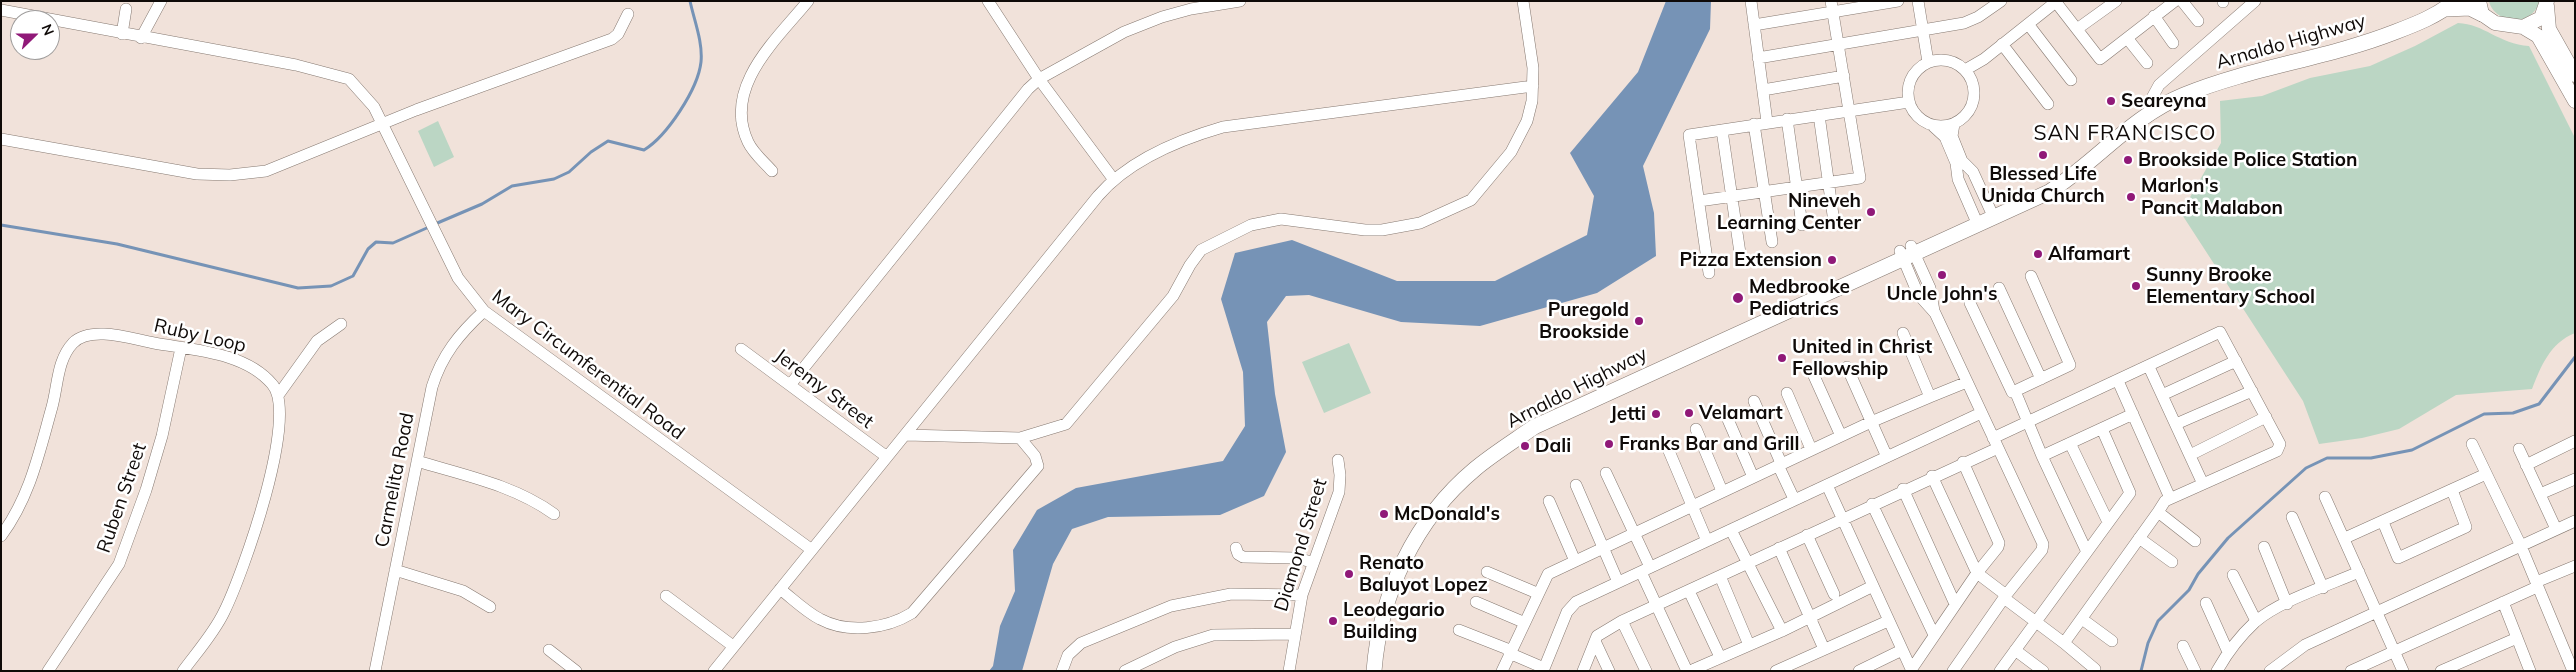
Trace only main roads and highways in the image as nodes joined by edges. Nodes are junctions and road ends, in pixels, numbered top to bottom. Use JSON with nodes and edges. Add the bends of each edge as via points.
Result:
{"nodes":[{"id":1,"x":2450,"y":5,"type":"edge"},
{"id":2,"x":2480,"y":8,"type":"edge"},
{"id":3,"x":1374,"y":671,"type":"edge"}],
"edges":[{"from":1,"to":2,"type":"main road"},
{"from":1,"to":3,"type":"main road","name":"Arnaldo Highway","via":[[2417,23],[2349,48],[2220,81],[2183,95],[2095,148],[2046,184],[1992,214],[1534,427],[1474,470],[1429,517],[1401,565],[1382,616]]}]}
